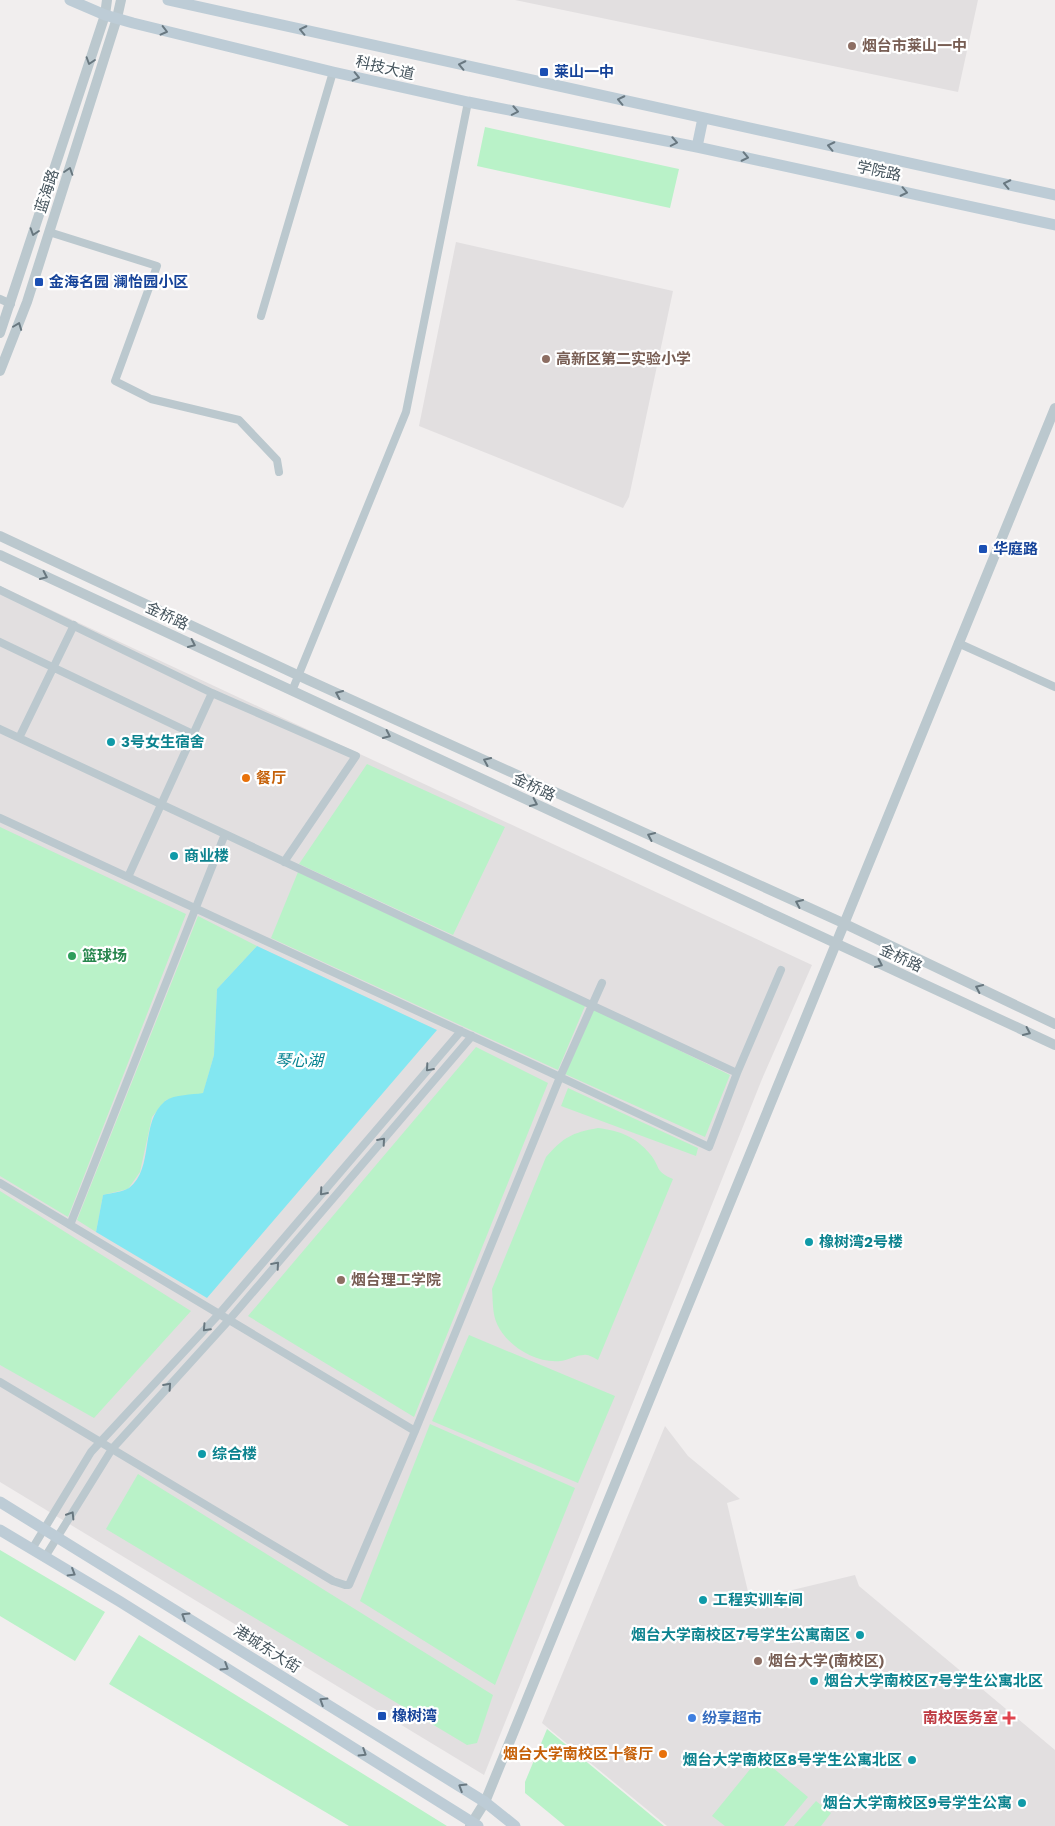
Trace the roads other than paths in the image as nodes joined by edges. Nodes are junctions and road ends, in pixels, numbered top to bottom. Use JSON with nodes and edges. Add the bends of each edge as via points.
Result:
{"nodes":[{"id":1,"x":70,"y":0,"type":"edge"},
{"id":2,"x":107,"y":0,"type":"edge"},
{"id":3,"x":121,"y":0,"type":"edge"},
{"id":4,"x":168,"y":0,"type":"edge"},
{"id":5,"x":105,"y":15,"type":"junction"},
{"id":6,"x":117,"y":18,"type":"junction"},
{"id":7,"x":333,"y":72,"type":"junction"},
{"id":8,"x":468,"y":102,"type":"junction"},
{"id":9,"x":702,"y":118,"type":"junction"},
{"id":10,"x":697,"y":147,"type":"junction"},
{"id":11,"x":1055,"y":195,"type":"edge"},
{"id":12,"x":1055,"y":225,"type":"edge"},
{"id":13,"x":50,"y":232,"type":"junction"},
{"id":14,"x":0,"y":299,"type":"edge"},
{"id":15,"x":11,"y":304,"type":"junction"},
{"id":16,"x":3,"y":315,"type":"edge"},
{"id":17,"x":261,"y":316,"type":"dead end"},
{"id":18,"x":0,"y":334,"type":"edge"},
{"id":19,"x":0,"y":371,"type":"edge"},
{"id":20,"x":1055,"y":408,"type":"edge"},
{"id":21,"x":279,"y":472,"type":"dead end"},
{"id":22,"x":0,"y":536,"type":"edge"},
{"id":23,"x":0,"y":555,"type":"edge"},
{"id":24,"x":0,"y":590,"type":"edge"},
{"id":25,"x":74,"y":625,"type":"junction"},
{"id":26,"x":0,"y":642,"type":"edge"},
{"id":27,"x":958,"y":643,"type":"junction"},
{"id":28,"x":298,"y":676,"type":"junction"},
{"id":29,"x":1055,"y":687,"type":"edge"},
{"id":30,"x":292,"y":691,"type":"junction"},
{"id":31,"x":212,"y":693,"type":"junction"},
{"id":32,"x":0,"y":729,"type":"edge"},
{"id":33,"x":193,"y":734,"type":"junction"},
{"id":34,"x":20,"y":738,"type":"junction"},
{"id":35,"x":162,"y":804,"type":"junction"},
{"id":36,"x":0,"y":818,"type":"edge"},
{"id":37,"x":226,"y":834,"type":"junction"},
{"id":38,"x":284,"y":862,"type":"junction"},
{"id":39,"x":128,"y":877,"type":"junction"},
{"id":40,"x":196,"y":909,"type":"junction"},
{"id":41,"x":843,"y":923,"type":"junction"},
{"id":42,"x":835,"y":944,"type":"junction"},
{"id":43,"x":781,"y":970,"type":"dead end"},
{"id":44,"x":602,"y":983,"type":"dead end"},
{"id":45,"x":1055,"y":1024,"type":"edge"},
{"id":46,"x":461,"y":1031,"type":"junction"},
{"id":47,"x":472,"y":1036,"type":"junction"},
{"id":48,"x":1055,"y":1045,"type":"edge"},
{"id":49,"x":737,"y":1073,"type":"junction"},
{"id":50,"x":560,"y":1077,"type":"junction"},
{"id":51,"x":0,"y":1183,"type":"edge"},
{"id":52,"x":70,"y":1225,"type":"junction"},
{"id":53,"x":219,"y":1314,"type":"junction"},
{"id":54,"x":229,"y":1320,"type":"junction"},
{"id":55,"x":0,"y":1382,"type":"edge"},
{"id":56,"x":415,"y":1431,"type":"junction"},
{"id":57,"x":100,"y":1442,"type":"junction"},
{"id":58,"x":112,"y":1449,"type":"junction"},
{"id":59,"x":0,"y":1502,"type":"edge"},
{"id":60,"x":44,"y":1529,"type":"junction"},
{"id":61,"x":0,"y":1530,"type":"edge"},
{"id":62,"x":58,"y":1537,"type":"junction"},
{"id":63,"x":32,"y":1549,"type":"junction"},
{"id":64,"x":45,"y":1557,"type":"junction"},
{"id":65,"x":485,"y":1802,"type":"junction"},
{"id":66,"x":474,"y":1825,"type":"edge"},
{"id":67,"x":515,"y":1826,"type":"edge"}],
"edges":[{"from":1,"to":5,"type":"main road","name":"科技大道"},
{"from":2,"to":5,"type":"street","name":"蓝海路"},
{"from":3,"to":6,"type":"street","name":"蓝海路"},
{"from":9,"to":4,"type":"main road","name":"科技大道","one_way":true},
{"from":5,"to":6,"type":"main road","name":"科技大道"},
{"from":5,"to":15,"type":"street","name":"蓝海路","one_way":true},
{"from":6,"to":7,"type":"main road","name":"科技大道","one_way":true},
{"from":13,"to":6,"type":"street","name":"蓝海路","one_way":true},
{"from":7,"to":8,"type":"main road","name":"科技大道","one_way":true},
{"from":7,"to":17,"type":"street"},
{"from":8,"to":10,"type":"main road","name":"科技大道","one_way":true},
{"from":8,"to":28,"type":"street","via":[[406,412]]},
{"from":9,"to":10,"type":"main road"},
{"from":11,"to":9,"type":"main road","name":"学院路","one_way":true},
{"from":10,"to":12,"type":"main road","name":"学院路","one_way":true},
{"from":19,"to":13,"type":"street","name":"蓝海路","one_way":true},
{"from":13,"to":21,"type":"street","via":[[157,266],[115,381],[151,399],[239,420],[277,460]]},
{"from":14,"to":15,"type":"street"},
{"from":15,"to":16,"type":"street","name":"蓝海路"},
{"from":16,"to":18,"type":"street","name":"蓝海路"},
{"from":20,"to":27,"type":"street"},
{"from":22,"to":28,"type":"street","name":"金桥路"},
{"from":23,"to":30,"type":"street","name":"金桥路","one_way":true},
{"from":24,"to":25,"type":"street"},
{"from":25,"to":31,"type":"street"},
{"from":25,"to":34,"type":"street"},
{"from":26,"to":33,"type":"street"},
{"from":27,"to":29,"type":"street"},
{"from":27,"to":41,"type":"street"},
{"from":28,"to":30,"type":"street"},
{"from":41,"to":28,"type":"street","name":"金桥路","one_way":true},
{"from":30,"to":42,"type":"street","name":"金桥路","one_way":true},
{"from":31,"to":33,"type":"street"},
{"from":31,"to":38,"type":"street","via":[[356,756]]},
{"from":32,"to":34,"type":"street"},
{"from":33,"to":35,"type":"street"},
{"from":34,"to":35,"type":"street"},
{"from":35,"to":37,"type":"street"},
{"from":35,"to":39,"type":"street"},
{"from":36,"to":39,"type":"street"},
{"from":37,"to":38,"type":"street"},
{"from":37,"to":40,"type":"street"},
{"from":38,"to":49,"type":"street"},
{"from":39,"to":40,"type":"street"},
{"from":40,"to":46,"type":"street"},
{"from":40,"to":52,"type":"street"},
{"from":41,"to":42,"type":"street"},
{"from":45,"to":41,"type":"street","name":"金桥路","one_way":true},
{"from":42,"to":48,"type":"street","name":"金桥路","one_way":true},
{"from":42,"to":65,"type":"street"},
{"from":43,"to":49,"type":"street"},
{"from":44,"to":50,"type":"street"},
{"from":46,"to":47,"type":"street"},
{"from":46,"to":53,"type":"street","one_way":true},
{"from":47,"to":50,"type":"street"},
{"from":54,"to":47,"type":"street","one_way":true},
{"from":49,"to":50,"type":"street","via":[[709,1147]]},
{"from":50,"to":56,"type":"street"},
{"from":51,"to":52,"type":"street"},
{"from":52,"to":53,"type":"street"},
{"from":53,"to":54,"type":"street"},
{"from":53,"to":57,"type":"street","one_way":true},
{"from":54,"to":56,"type":"street"},
{"from":58,"to":54,"type":"street","one_way":true},
{"from":55,"to":57,"type":"street"},
{"from":56,"to":58,"type":"street","via":[[350,1585],[333,1581]]},
{"from":57,"to":58,"type":"street"},
{"from":57,"to":60,"type":"street"},
{"from":62,"to":58,"type":"street","one_way":true},
{"from":59,"to":60,"type":"main road","name":"港城东大街"},
{"from":60,"to":62,"type":"main road","name":"港城东大街"},
{"from":60,"to":63,"type":"street"},
{"from":61,"to":63,"type":"main road"},
{"from":62,"to":64,"type":"street"},
{"from":65,"to":62,"type":"main road","name":"港城东大街","one_way":true},
{"from":63,"to":64,"type":"main road"},
{"from":64,"to":66,"type":"main road","one_way":true},
{"from":65,"to":66,"type":"street"},
{"from":65,"to":67,"type":"main road","name":"港城东大街"}]}
